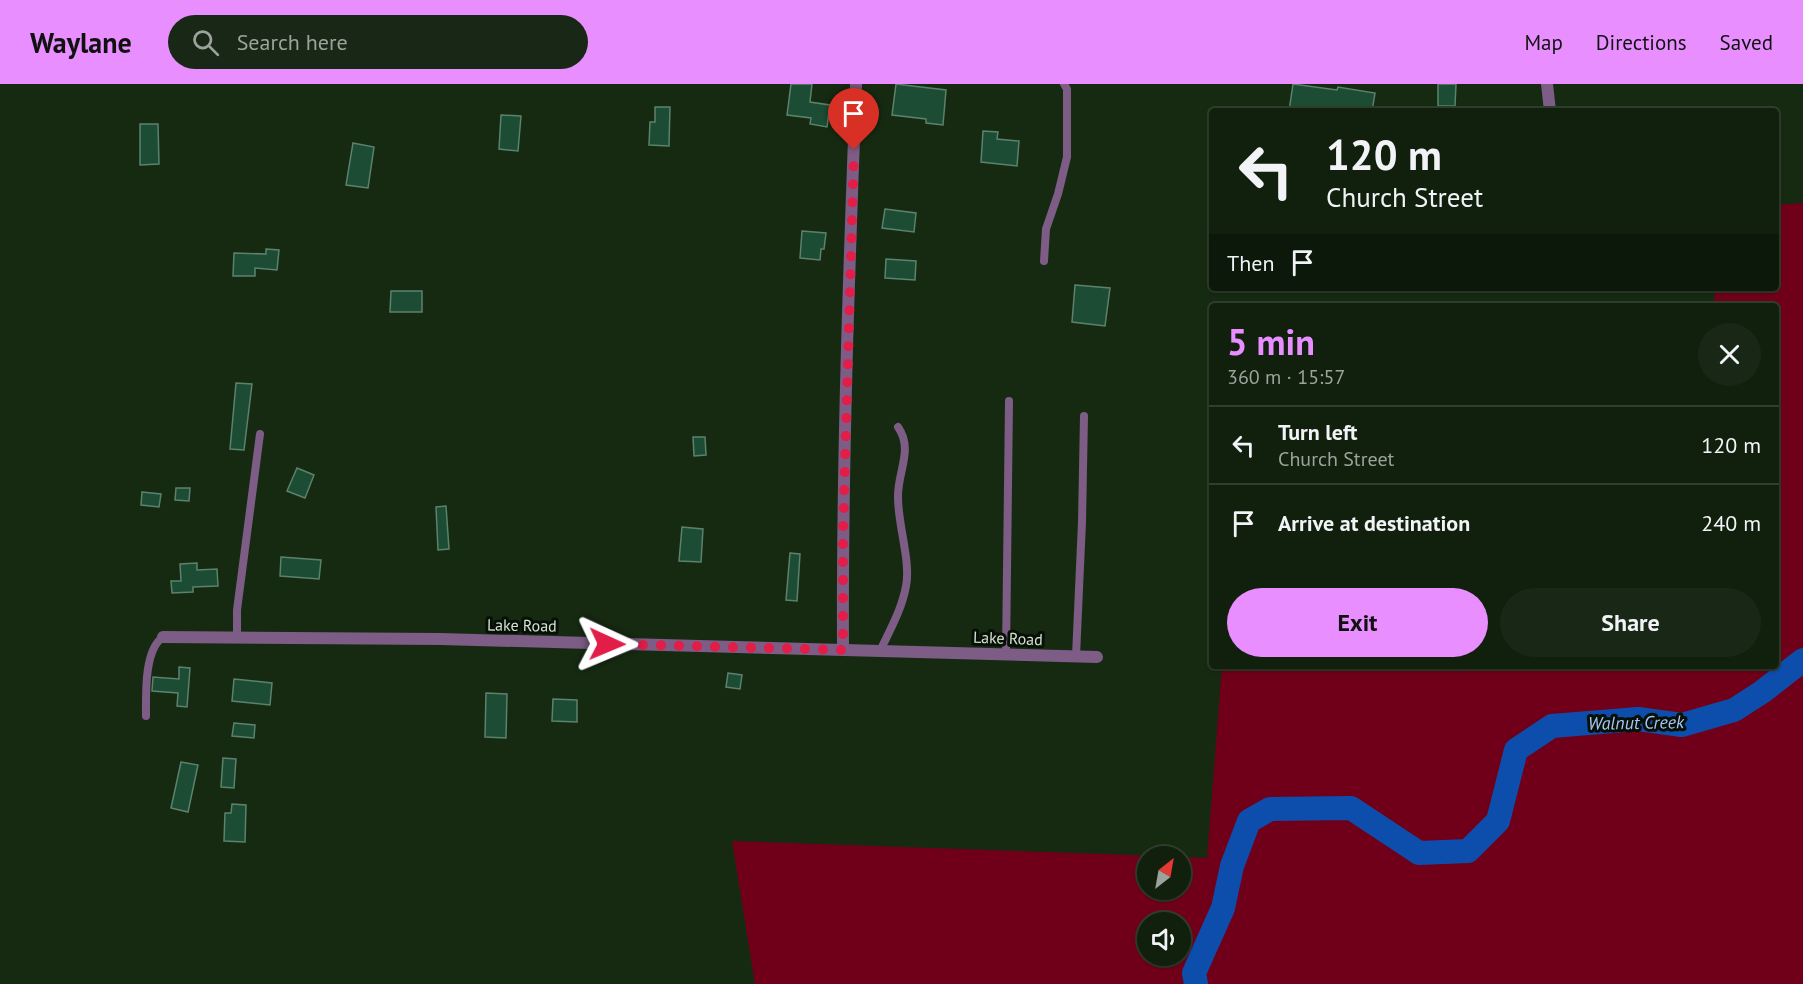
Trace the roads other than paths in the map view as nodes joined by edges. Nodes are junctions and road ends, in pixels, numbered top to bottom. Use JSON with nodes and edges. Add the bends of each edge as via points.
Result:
{"nodes":[{"id":1,"x":856,"y":84,"type":"edge"},
{"id":2,"x":1064,"y":84,"type":"edge"},
{"id":3,"x":1547,"y":84,"type":"edge"},
{"id":4,"x":1550,"y":108,"type":"edge"},
{"id":5,"x":1044,"y":261,"type":"dead end"},
{"id":6,"x":1009,"y":401,"type":"dead end"},
{"id":7,"x":1084,"y":416,"type":"dead end"},
{"id":8,"x":898,"y":427,"type":"dead end"},
{"id":9,"x":260,"y":434,"type":"dead end"},
{"id":10,"x":162,"y":637,"type":"joint"},
{"id":11,"x":237,"y":638,"type":"junction"},
{"id":12,"x":843,"y":650,"type":"junction"},
{"id":13,"x":880,"y":651,"type":"junction"},
{"id":14,"x":1005,"y":654,"type":"junction"},
{"id":15,"x":1076,"y":656,"type":"junction"},
{"id":16,"x":1097,"y":657,"type":"dead end"},
{"id":17,"x":146,"y":716,"type":"dead end"}],
"edges":[{"from":1,"to":12,"type":"street"},
{"from":2,"to":5,"type":"lane","via":[[1067,157],[1046,229]]},
{"from":3,"to":4,"type":"street"},
{"from":6,"to":14,"type":"lane"},
{"from":7,"to":15,"type":"lane"},
{"from":8,"to":13,"type":"lane","via":[[906,450],[898,496],[908,570],[902,603]]},
{"from":9,"to":11,"type":"lane","via":[[237,610]]},
{"from":10,"to":11,"type":"street","name":"Lake Road"},
{"from":10,"to":17,"type":"lane","via":[[156,641],[147,672]]},
{"from":11,"to":12,"type":"street","name":"Lake Road","via":[[441,639]]},
{"from":12,"to":13,"type":"street","name":"Lake Road"},
{"from":13,"to":14,"type":"street","name":"Lake Road"},
{"from":14,"to":15,"type":"street","name":"Lake Road"},
{"from":15,"to":16,"type":"street","name":"Lake Road"}]}
